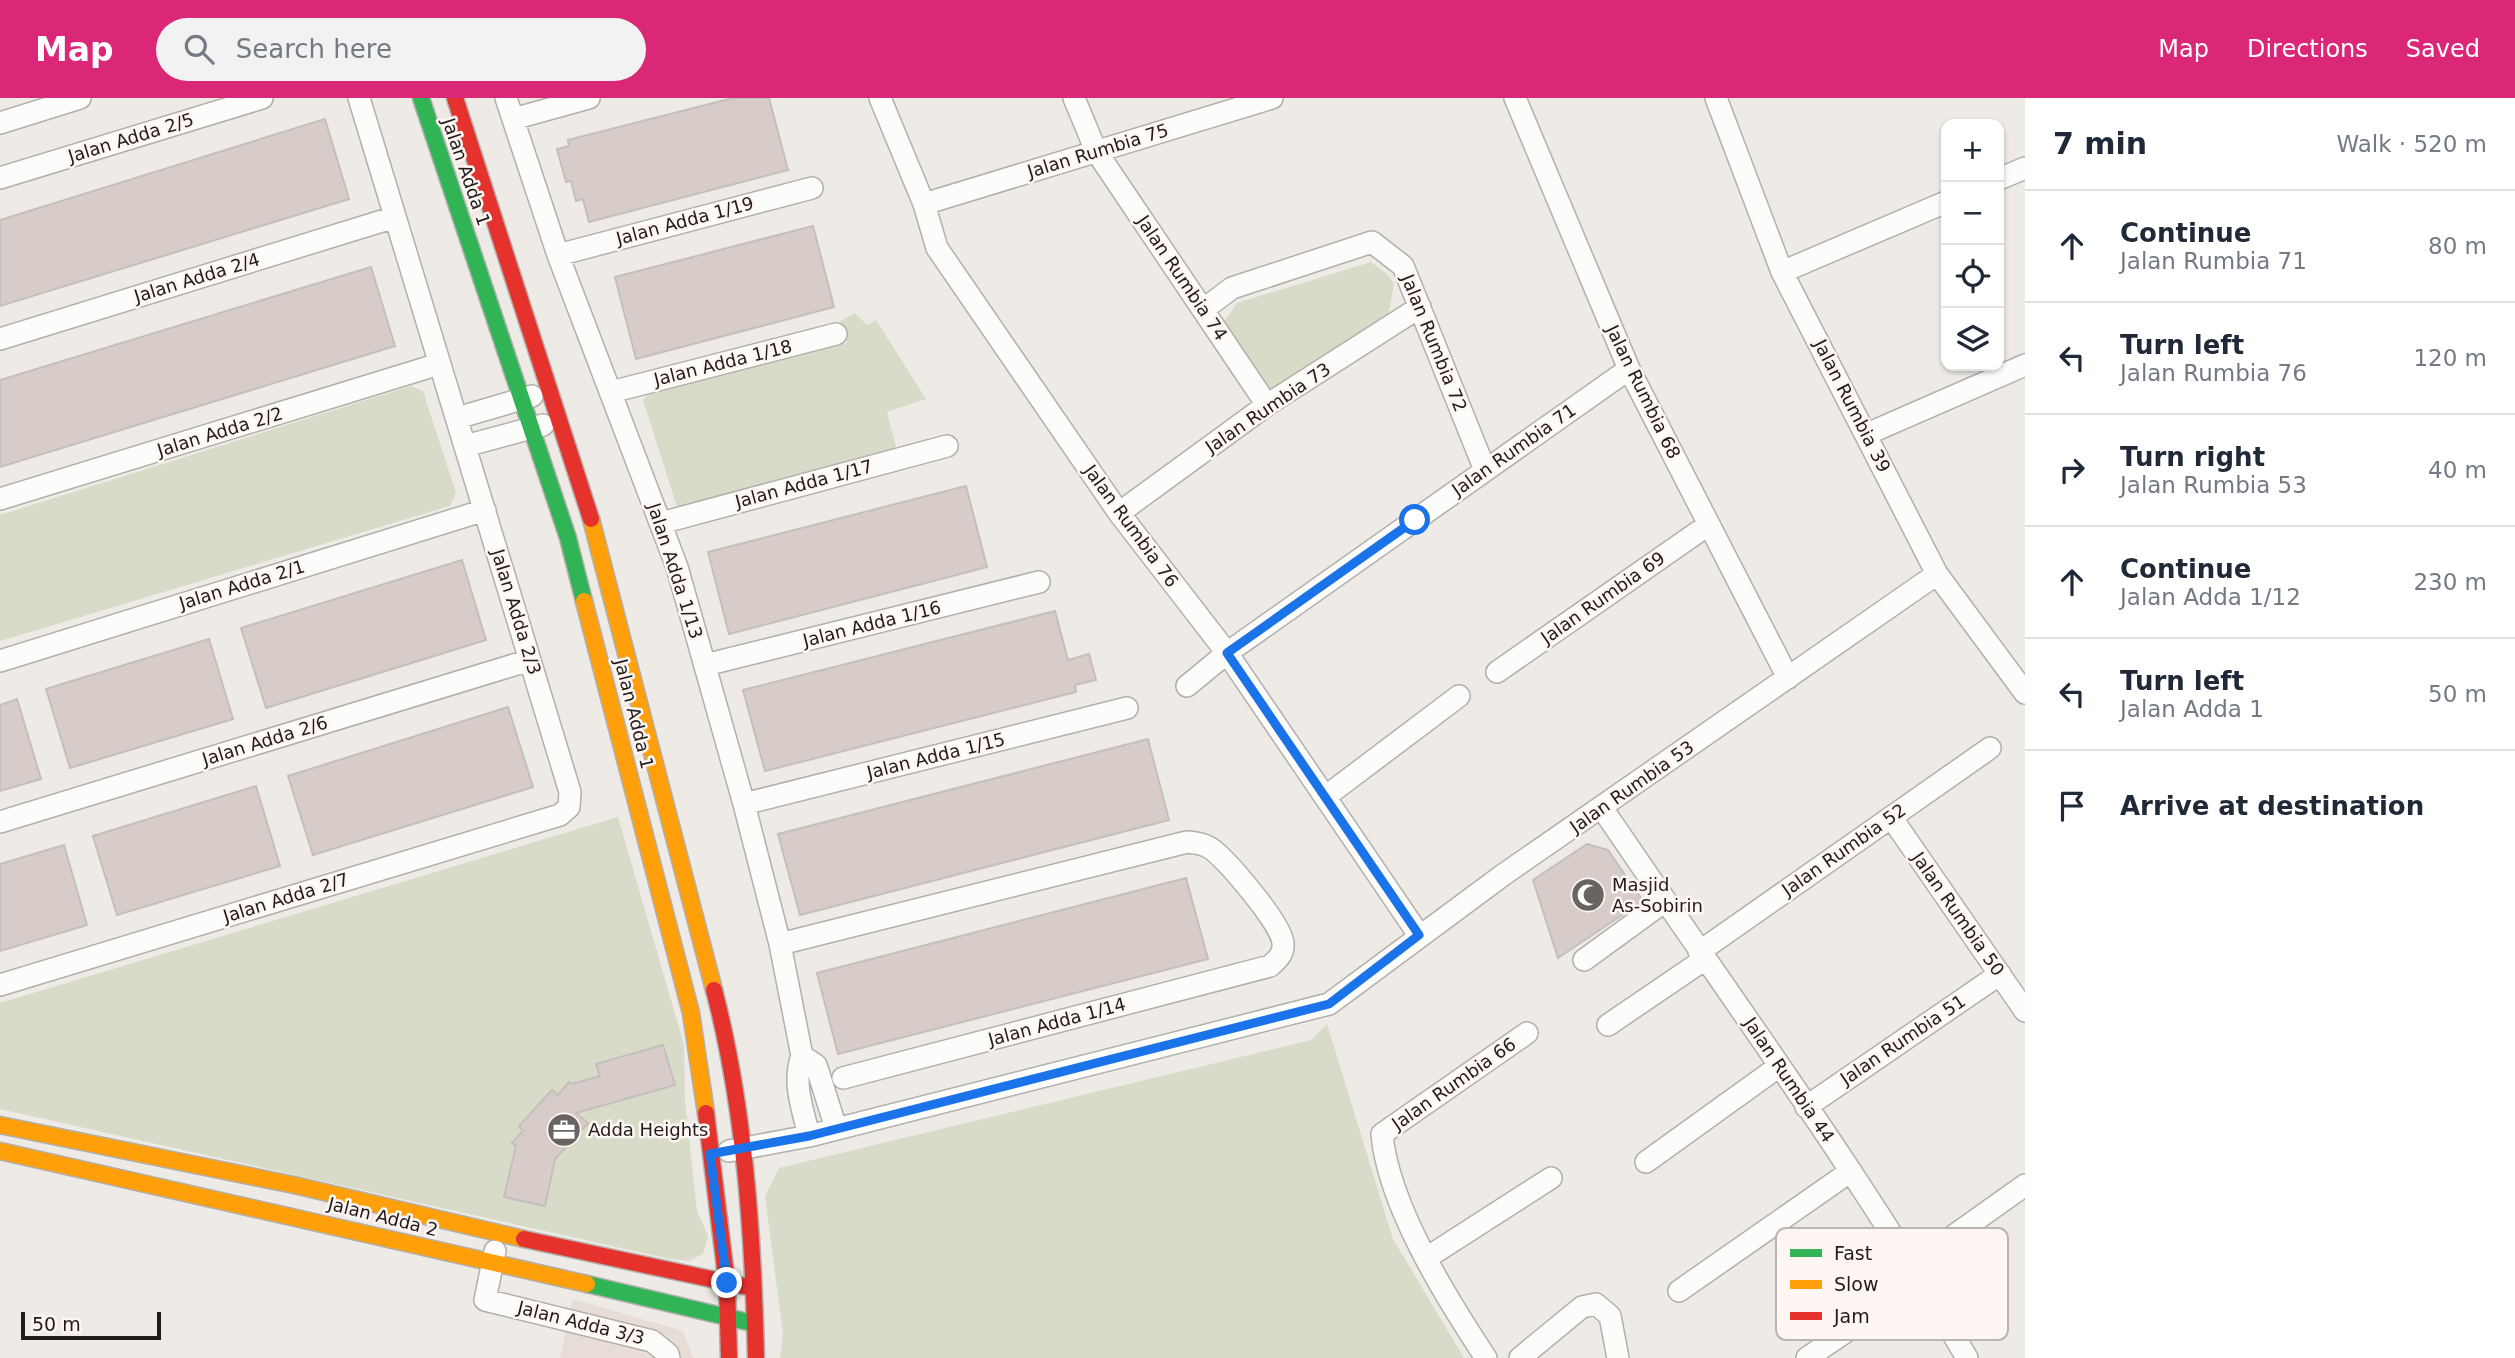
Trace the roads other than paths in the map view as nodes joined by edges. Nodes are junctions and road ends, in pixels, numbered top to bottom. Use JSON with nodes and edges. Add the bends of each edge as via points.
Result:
{"nodes":[{"id":1,"x":80,"y":98,"type":"edge"},
{"id":2,"x":262,"y":98,"type":"edge"},
{"id":3,"x":359,"y":98,"type":"edge"},
{"id":4,"x":421,"y":98,"type":"edge"},
{"id":5,"x":455,"y":98,"type":"edge"},
{"id":6,"x":506,"y":98,"type":"edge"},
{"id":7,"x":589,"y":98,"type":"edge"},
{"id":8,"x":880,"y":98,"type":"edge"},
{"id":9,"x":1074,"y":98,"type":"edge"},
{"id":10,"x":1272,"y":98,"type":"edge"},
{"id":11,"x":1514,"y":98,"type":"edge"},
{"id":12,"x":1725,"y":101,"type":"edge"},
{"id":13,"x":1243,"y":103,"type":"edge"},
{"id":14,"x":513,"y":120,"type":"junction"},
{"id":15,"x":0,"y":123,"type":"edge"},
{"id":16,"x":1096,"y":151,"type":"junction"},
{"id":17,"x":2025,"y":168,"type":"edge"},
{"id":18,"x":2004,"y":177,"type":"edge"},
{"id":19,"x":0,"y":178,"type":"edge"},
{"id":20,"x":811,"y":188,"type":"dead end"},
{"id":21,"x":924,"y":204,"type":"junction"},
{"id":22,"x":1941,"y":204,"type":"edge"},
{"id":23,"x":395,"y":217,"type":"junction"},
{"id":24,"x":558,"y":254,"type":"junction"},
{"id":25,"x":1782,"y":272,"type":"junction"},
{"id":26,"x":1420,"y":307,"type":"junction"},
{"id":27,"x":1204,"y":309,"type":"junction"},
{"id":28,"x":836,"y":334,"type":"dead end"},
{"id":29,"x":0,"y":339,"type":"edge"},
{"id":30,"x":439,"y":364,"type":"junction"},
{"id":31,"x":2025,"y":365,"type":"edge"},
{"id":32,"x":1629,"y":369,"type":"junction"},
{"id":33,"x":548,"y":391,"type":"junction"},
{"id":34,"x":611,"y":392,"type":"junction"},
{"id":35,"x":522,"y":399,"type":"junction"},
{"id":36,"x":1267,"y":405,"type":"junction"},
{"id":37,"x":457,"y":418,"type":"junction"},
{"id":38,"x":559,"y":421,"type":"junction"},
{"id":39,"x":532,"y":428,"type":"junction"},
{"id":40,"x":1867,"y":434,"type":"junction"},
{"id":41,"x":465,"y":446,"type":"junction"},
{"id":42,"x":947,"y":446,"type":"dead end"},
{"id":43,"x":1485,"y":470,"type":"junction"},
{"id":44,"x":0,"y":499,"type":"edge"},
{"id":45,"x":485,"y":510,"type":"junction"},
{"id":46,"x":1119,"y":513,"type":"junction"},
{"id":47,"x":661,"y":523,"type":"junction"},
{"id":48,"x":1708,"y":524,"type":"junction"},
{"id":49,"x":1937,"y":574,"type":"junction"},
{"id":50,"x":1039,"y":582,"type":"dead end"},
{"id":51,"x":1227,"y":653,"type":"junction"},
{"id":52,"x":530,"y":660,"type":"junction"},
{"id":53,"x":0,"y":661,"type":"edge"},
{"id":54,"x":705,"y":665,"type":"junction"},
{"id":55,"x":1497,"y":671,"type":"dead end"},
{"id":56,"x":1788,"y":678,"type":"junction"},
{"id":57,"x":1187,"y":686,"type":"dead end"},
{"id":58,"x":2025,"y":693,"type":"edge"},
{"id":59,"x":1459,"y":696,"type":"dead end"},
{"id":60,"x":1127,"y":708,"type":"dead end"},
{"id":61,"x":1990,"y":748,"type":"dead end"},
{"id":62,"x":1325,"y":797,"type":"junction"},
{"id":63,"x":744,"y":804,"type":"junction"},
{"id":64,"x":569,"y":807,"type":"joint"},
{"id":65,"x":1602,"y":808,"type":"junction"},
{"id":66,"x":1891,"y":817,"type":"junction"},
{"id":67,"x":0,"y":822,"type":"edge"},
{"id":68,"x":1665,"y":901,"type":"junction"},
{"id":69,"x":1419,"y":935,"type":"junction"},
{"id":70,"x":780,"y":944,"type":"junction"},
{"id":71,"x":1702,"y":955,"type":"junction"},
{"id":72,"x":1584,"y":960,"type":"dead end"},
{"id":73,"x":2000,"y":974,"type":"junction"},
{"id":74,"x":0,"y":985,"type":"edge"},
{"id":75,"x":2025,"y":1011,"type":"edge"},
{"id":76,"x":1608,"y":1026,"type":"dead end"},
{"id":77,"x":1527,"y":1033,"type":"dead end"},
{"id":78,"x":802,"y":1056,"type":"junction"},
{"id":79,"x":1778,"y":1067,"type":"junction"},
{"id":80,"x":843,"y":1078,"type":"dead end"},
{"id":81,"x":1806,"y":1107,"type":"junction"},
{"id":82,"x":0,"y":1125,"type":"edge"},
{"id":83,"x":836,"y":1128,"type":"junction"},
{"id":84,"x":809,"y":1136,"type":"junction"},
{"id":85,"x":740,"y":1150,"type":"junction"},
{"id":86,"x":0,"y":1151,"type":"edge"},
{"id":87,"x":710,"y":1154,"type":"junction"},
{"id":88,"x":1646,"y":1162,"type":"dead end"},
{"id":89,"x":1851,"y":1171,"type":"junction"},
{"id":90,"x":1551,"y":1178,"type":"dead end"},
{"id":91,"x":2025,"y":1185,"type":"edge"},
{"id":92,"x":1887,"y":1228,"type":"edge"},
{"id":93,"x":1972,"y":1228,"type":"edge"},
{"id":94,"x":499,"y":1233,"type":"junction"},
{"id":95,"x":1428,"y":1256,"type":"junction"},
{"id":96,"x":493,"y":1264,"type":"junction"},
{"id":97,"x":727,"y":1283,"type":"junction"},
{"id":98,"x":755,"y":1289,"type":"junction"},
{"id":99,"x":1679,"y":1292,"type":"dead end"},
{"id":100,"x":729,"y":1319,"type":"junction"},
{"id":101,"x":756,"y":1324,"type":"junction"},
{"id":102,"x":1833,"y":1340,"type":"edge"},
{"id":103,"x":1956,"y":1340,"type":"edge"},
{"id":104,"x":1813,"y":1356,"type":"edge"},
{"id":105,"x":668,"y":1358,"type":"edge"},
{"id":106,"x":729,"y":1358,"type":"edge"},
{"id":107,"x":756,"y":1358,"type":"edge"},
{"id":108,"x":1486,"y":1358,"type":"edge"},
{"id":109,"x":1520,"y":1358,"type":"edge"},
{"id":110,"x":1618,"y":1358,"type":"edge"},
{"id":111,"x":1967,"y":1358,"type":"edge"}],
"edges":[{"from":1,"to":15,"type":"street"},
{"from":2,"to":19,"type":"street","name":"Jalan Adda 2/5"},
{"from":3,"to":23,"type":"street"},
{"from":4,"to":35,"type":"street","name":"Jalan Adda 1"},
{"from":5,"to":33,"type":"street","name":"Jalan Adda 1"},
{"from":6,"to":14,"type":"street","name":"Jalan Adda 1/13"},
{"from":7,"to":14,"type":"street"},
{"from":8,"to":21,"type":"street","name":"Jalan Rumbia 76"},
{"from":9,"to":16,"type":"street","name":"Jalan Rumbia 74"},
{"from":10,"to":13,"type":"street","name":"Jalan Rumbia 75"},
{"from":11,"to":32,"type":"street","name":"Jalan Rumbia 68"},
{"from":12,"to":25,"type":"street","name":"Jalan Rumbia 39"},
{"from":13,"to":16,"type":"street","name":"Jalan Rumbia 75"},
{"from":14,"to":24,"type":"street","name":"Jalan Adda 1/13"},
{"from":16,"to":21,"type":"street","name":"Jalan Rumbia 75"},
{"from":16,"to":27,"type":"street","name":"Jalan Rumbia 74"},
{"from":17,"to":18,"type":"street"},
{"from":20,"to":24,"type":"street","name":"Jalan Adda 1/19"},
{"from":21,"to":46,"type":"street","name":"Jalan Rumbia 76","via":[[937,248]]},
{"from":22,"to":25,"type":"street"},
{"from":23,"to":29,"type":"street","name":"Jalan Adda 2/4"},
{"from":23,"to":30,"type":"street"},
{"from":24,"to":34,"type":"street","name":"Jalan Adda 1/13"},
{"from":25,"to":40,"type":"street","name":"Jalan Rumbia 39"},
{"from":26,"to":27,"type":"street","name":"Jalan Rumbia 72","via":[[1403,266],[1372,242],[1232,288]]},
{"from":26,"to":36,"type":"street","name":"Jalan Rumbia 73"},
{"from":26,"to":43,"type":"street","name":"Jalan Rumbia 72"},
{"from":27,"to":36,"type":"street","name":"Jalan Rumbia 74"},
{"from":28,"to":34,"type":"street","name":"Jalan Adda 1/18"},
{"from":30,"to":37,"type":"street","name":"Jalan Adda 2/3"},
{"from":30,"to":44,"type":"street","name":"Jalan Adda 2/2"},
{"from":31,"to":40,"type":"street"},
{"from":32,"to":43,"type":"street","name":"Jalan Rumbia 71"},
{"from":32,"to":48,"type":"street","name":"Jalan Rumbia 68"},
{"from":33,"to":35,"type":"street"},
{"from":33,"to":38,"type":"street","name":"Jalan Adda 1"},
{"from":34,"to":47,"type":"street","name":"Jalan Adda 1/13"},
{"from":35,"to":37,"type":"street"},
{"from":35,"to":39,"type":"street","name":"Jalan Adda 1"},
{"from":36,"to":46,"type":"street","name":"Jalan Rumbia 73"},
{"from":37,"to":41,"type":"street","name":"Jalan Adda 2/3"},
{"from":38,"to":39,"type":"street"},
{"from":38,"to":85,"type":"street","name":"Jalan Adda 1","via":[[595,531],[722,1021]]},
{"from":39,"to":41,"type":"street"},
{"from":39,"to":87,"type":"street","name":"Jalan Adda 1","via":[[568,538],[691,1013]]},
{"from":40,"to":49,"type":"street","name":"Jalan Rumbia 39"},
{"from":41,"to":45,"type":"street","name":"Jalan Adda 2/3"},
{"from":42,"to":47,"type":"street","name":"Jalan Adda 1/17"},
{"from":43,"to":51,"type":"street","name":"Jalan Rumbia 71"},
{"from":45,"to":52,"type":"street","name":"Jalan Adda 2/3"},
{"from":45,"to":53,"type":"street","name":"Jalan Adda 2/1"},
{"from":46,"to":51,"type":"street","name":"Jalan Rumbia 76"},
{"from":47,"to":54,"type":"street","name":"Jalan Adda 1/13"},
{"from":48,"to":55,"type":"street","name":"Jalan Rumbia 69"},
{"from":48,"to":56,"type":"street","name":"Jalan Rumbia 68"},
{"from":49,"to":56,"type":"street","name":"Jalan Rumbia 53"},
{"from":49,"to":58,"type":"street","name":"Jalan Rumbia 39"},
{"from":50,"to":54,"type":"street","name":"Jalan Adda 1/16"},
{"from":51,"to":57,"type":"street","name":"Jalan Rumbia 71"},
{"from":51,"to":62,"type":"street","name":"Jalan Rumbia 76"},
{"from":52,"to":64,"type":"street","name":"Jalan Adda 2/3","via":[[570,792]]},
{"from":52,"to":67,"type":"street","name":"Jalan Adda 2/6"},
{"from":54,"to":63,"type":"street","name":"Jalan Adda 1/13"},
{"from":56,"to":65,"type":"street","name":"Jalan Rumbia 53"},
{"from":59,"to":62,"type":"street"},
{"from":60,"to":63,"type":"street","name":"Jalan Adda 1/15"},
{"from":61,"to":66,"type":"street","name":"Jalan Rumbia 52"},
{"from":62,"to":69,"type":"street","name":"Jalan Rumbia 76"},
{"from":63,"to":70,"type":"street","name":"Jalan Adda 1/13"},
{"from":64,"to":74,"type":"street","name":"Jalan Adda 2/7","via":[[559,815]]},
{"from":65,"to":68,"type":"street","name":"Jalan Rumbia 44"},
{"from":65,"to":69,"type":"street","name":"Jalan Rumbia 53"},
{"from":66,"to":71,"type":"street","name":"Jalan Rumbia 52"},
{"from":66,"to":73,"type":"street","name":"Jalan Rumbia 50"},
{"from":68,"to":71,"type":"street","name":"Jalan Rumbia 44"},
{"from":68,"to":72,"type":"street"},
{"from":69,"to":83,"type":"street","name":"Jalan Rumbia 53","via":[[1329,1004]]},
{"from":70,"to":78,"type":"street","name":"Jalan Adda 1/13"},
{"from":70,"to":80,"type":"street","name":"Jalan Adda 1/14","via":[[1187,842],[1199,843],[1222,858],[1275,925],[1284,944],[1281,956],[1270,966]]},
{"from":71,"to":76,"type":"street","name":"Jalan Rumbia 52"},
{"from":71,"to":79,"type":"street","name":"Jalan Rumbia 44"},
{"from":73,"to":75,"type":"street","name":"Jalan Rumbia 50"},
{"from":73,"to":81,"type":"street","name":"Jalan Rumbia 51"},
{"from":77,"to":95,"type":"street","name":"Jalan Rumbia 66","via":[[1382,1135],[1384,1160]]},
{"from":78,"to":83,"type":"street","via":[[816,1065]]},
{"from":78,"to":84,"type":"street","via":[[797,1085]]},
{"from":79,"to":81,"type":"street","name":"Jalan Rumbia 44"},
{"from":79,"to":88,"type":"street"},
{"from":81,"to":89,"type":"street","name":"Jalan Rumbia 44"},
{"from":82,"to":94,"type":"street","name":"Jalan Adda 2","via":[[294,1185]]},
{"from":83,"to":84,"type":"street"},
{"from":84,"to":85,"type":"street"},
{"from":85,"to":87,"type":"street"},
{"from":85,"to":98,"type":"street","name":"Jalan Adda 1"},
{"from":86,"to":96,"type":"street","name":"Jalan Adda 2"},
{"from":87,"to":97,"type":"street","name":"Jalan Adda 1"},
{"from":89,"to":92,"type":"street","name":"Jalan Rumbia 44"},
{"from":89,"to":99,"type":"street"},
{"from":90,"to":95,"type":"street"},
{"from":91,"to":93,"type":"street"},
{"from":94,"to":96,"type":"street"},
{"from":94,"to":97,"type":"street","name":"Jalan Adda 2"},
{"from":95,"to":108,"type":"street"},
{"from":96,"to":100,"type":"street","name":"Jalan Adda 2"},
{"from":96,"to":105,"type":"street","name":"Jalan Adda 3/3","via":[[485,1300],[652,1341]]},
{"from":97,"to":98,"type":"street","name":"Jalan Adda 2"},
{"from":97,"to":100,"type":"street","name":"Jalan Adda 1"},
{"from":98,"to":101,"type":"street","name":"Jalan Adda 1"},
{"from":100,"to":101,"type":"street","name":"Jalan Adda 2"},
{"from":100,"to":106,"type":"street","name":"Jalan Adda 1"},
{"from":101,"to":107,"type":"street","name":"Jalan Adda 1"},
{"from":102,"to":104,"type":"street"},
{"from":103,"to":111,"type":"street","name":"Jalan Rumbia 44"},
{"from":109,"to":110,"type":"street","via":[[1589,1304],[1603,1307],[1610,1316]]}]}
